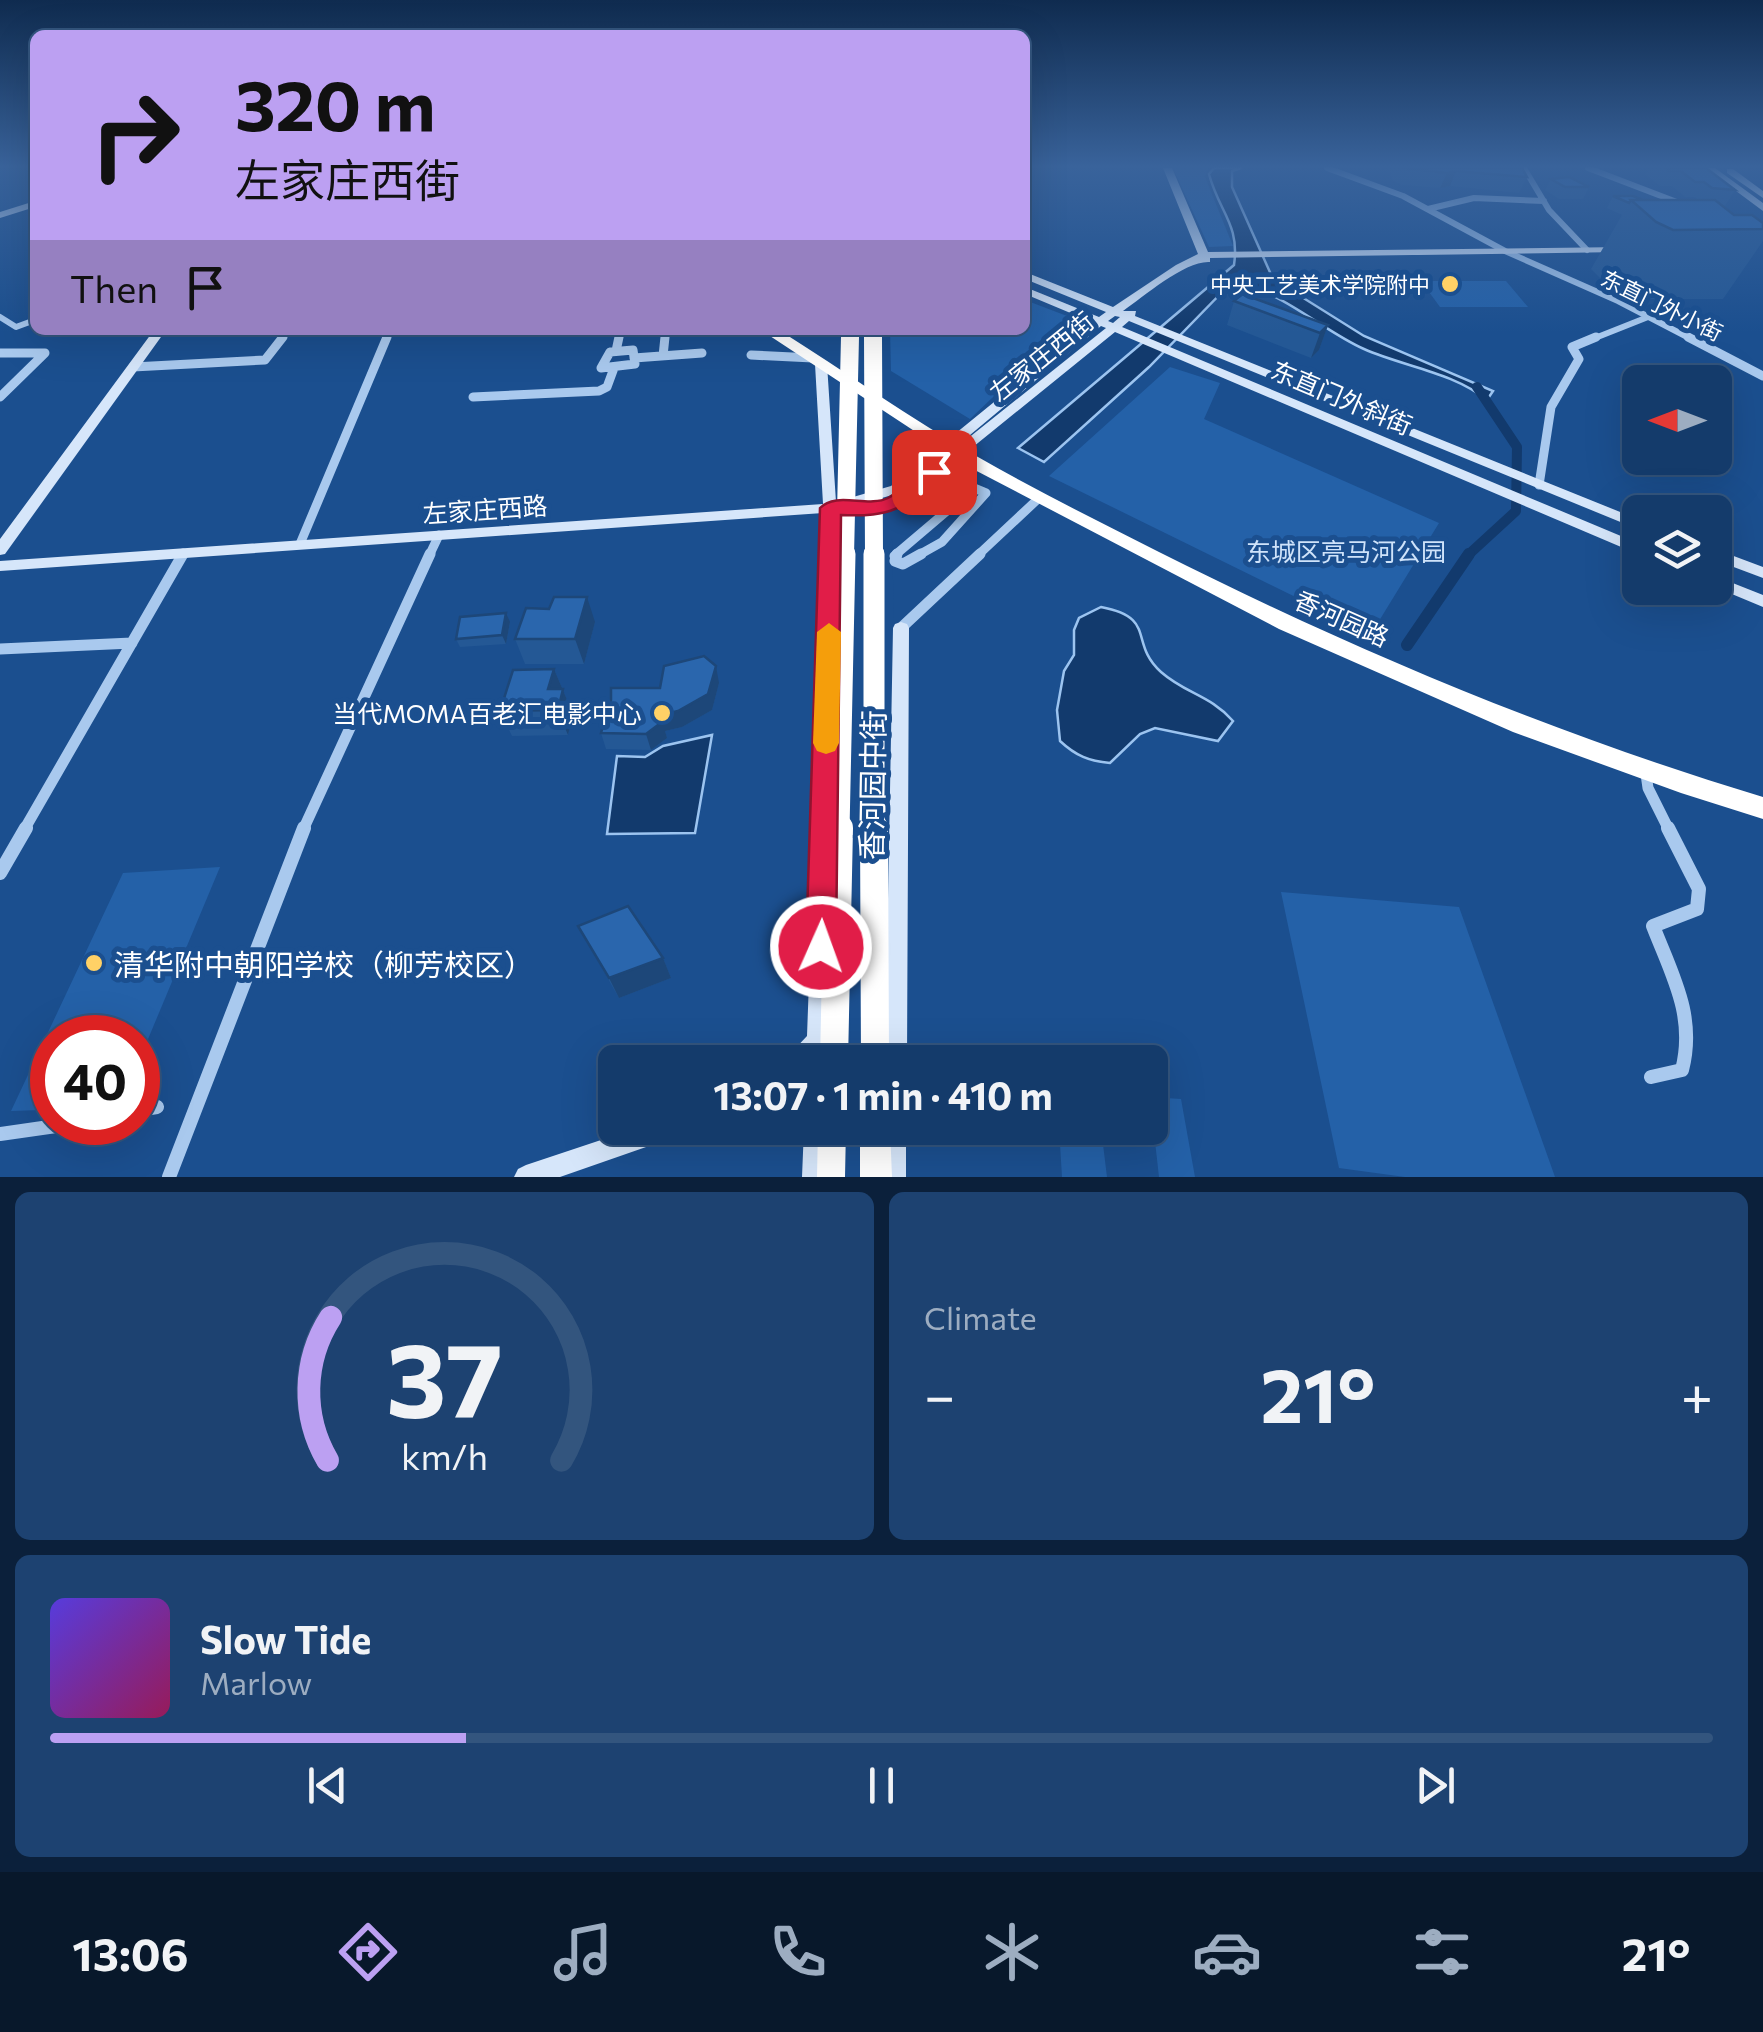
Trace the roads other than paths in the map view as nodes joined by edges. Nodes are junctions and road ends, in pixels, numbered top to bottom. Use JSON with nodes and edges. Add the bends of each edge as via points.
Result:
{"nodes":[{"id":1,"x":1193,"y":223,"type":"edge"},
{"id":2,"x":1454,"y":223,"type":"edge"},
{"id":3,"x":1563,"y":223,"type":"edge"},
{"id":4,"x":1587,"y":250,"type":"junction"},
{"id":5,"x":1505,"y":251,"type":"junction"},
{"id":6,"x":1271,"y":255,"type":"junction"},
{"id":7,"x":1517,"y":255,"type":"junction"},
{"id":8,"x":1210,"y":256,"type":"junction"},
{"id":9,"x":1030,"y":277,"type":"edge"},
{"id":10,"x":1030,"y":292,"type":"edge"},
{"id":11,"x":0,"y":317,"type":"edge"},
{"id":12,"x":1648,"y":317,"type":"junction"},
{"id":13,"x":1114,"y":319,"type":"junction"},
{"id":14,"x":30,"y":322,"type":"edge"},
{"id":15,"x":156,"y":335,"type":"edge"},
{"id":16,"x":285,"y":335,"type":"edge"},
{"id":17,"x":388,"y":335,"type":"edge"},
{"id":18,"x":619,"y":335,"type":"edge"},
{"id":19,"x":665,"y":335,"type":"edge"},
{"id":20,"x":777,"y":335,"type":"edge"},
{"id":21,"x":791,"y":335,"type":"edge"},
{"id":22,"x":850,"y":335,"type":"edge"},
{"id":23,"x":873,"y":335,"type":"edge"},
{"id":24,"x":616,"y":351,"type":"junction"},
{"id":25,"x":0,"y":353,"type":"edge"},
{"id":26,"x":702,"y":353,"type":"dead end"},
{"id":27,"x":751,"y":355,"type":"dead end"},
{"id":28,"x":663,"y":356,"type":"junction"},
{"id":29,"x":634,"y":358,"type":"junction"},
{"id":30,"x":817,"y":361,"type":"junction"},
{"id":31,"x":133,"y":368,"type":"junction"},
{"id":32,"x":614,"y":368,"type":"junction"},
{"id":33,"x":1763,"y":376,"type":"edge"},
{"id":34,"x":0,"y":397,"type":"edge"},
{"id":35,"x":473,"y":397,"type":"dead end"},
{"id":36,"x":962,"y":451,"type":"junction"},
{"id":37,"x":1540,"y":485,"type":"junction"},
{"id":38,"x":1033,"y":491,"type":"junction"},
{"id":39,"x":831,"y":508,"type":"junction"},
{"id":40,"x":1600,"y":510,"type":"junction"},
{"id":41,"x":1622,"y":518,"type":"edge"},
{"id":42,"x":1590,"y":531,"type":"junction"},
{"id":43,"x":439,"y":535,"type":"junction"},
{"id":44,"x":1622,"y":543,"type":"edge"},
{"id":45,"x":300,"y":544,"type":"junction"},
{"id":46,"x":0,"y":550,"type":"edge"},
{"id":47,"x":183,"y":553,"type":"junction"},
{"id":48,"x":1732,"y":561,"type":"edge"},
{"id":49,"x":903,"y":564,"type":"joint"},
{"id":50,"x":0,"y":566,"type":"edge"},
{"id":51,"x":1763,"y":573,"type":"edge"},
{"id":52,"x":1732,"y":589,"type":"edge"},
{"id":53,"x":1763,"y":602,"type":"edge"},
{"id":54,"x":901,"y":628,"type":"joint"},
{"id":55,"x":132,"y":643,"type":"junction"},
{"id":56,"x":0,"y":649,"type":"edge"},
{"id":57,"x":1646,"y":774,"type":"junction"},
{"id":58,"x":1763,"y":794,"type":"edge"},
{"id":59,"x":1763,"y":808,"type":"edge"},
{"id":60,"x":0,"y":873,"type":"edge"},
{"id":61,"x":817,"y":1045,"type":"edge"},
{"id":62,"x":834,"y":1045,"type":"edge"},
{"id":63,"x":875,"y":1045,"type":"edge"},
{"id":64,"x":896,"y":1045,"type":"edge"},
{"id":65,"x":1651,"y":1076,"type":"dead end"},
{"id":66,"x":30,"y":1130,"type":"edge"},
{"id":67,"x":0,"y":1134,"type":"edge"},
{"id":68,"x":624,"y":1145,"type":"edge"},
{"id":69,"x":815,"y":1145,"type":"edge"},
{"id":70,"x":832,"y":1145,"type":"edge"},
{"id":71,"x":875,"y":1145,"type":"edge"},
{"id":72,"x":894,"y":1145,"type":"edge"},
{"id":73,"x":551,"y":1173,"type":"edge"},
{"id":74,"x":170,"y":1177,"type":"edge"},
{"id":75,"x":814,"y":1177,"type":"edge"},
{"id":76,"x":831,"y":1177,"type":"edge"},
{"id":77,"x":876,"y":1177,"type":"edge"},
{"id":78,"x":894,"y":1177,"type":"edge"}],
"edges":[{"from":1,"to":8,"type":"street"},
{"from":2,"to":5,"type":"street","name":"东直门外小街"},
{"from":3,"to":4,"type":"street"},
{"from":4,"to":5,"type":"street"},
{"from":4,"to":7,"type":"street","via":[[1629,252]]},
{"from":5,"to":6,"type":"street"},
{"from":5,"to":7,"type":"street","name":"东直门外小街"},
{"from":6,"to":7,"type":"street"},
{"from":6,"to":8,"type":"street"},
{"from":7,"to":12,"type":"street","name":"东直门外小街"},
{"from":8,"to":13,"type":"street","name":"左家庄西街"},
{"from":9,"to":13,"type":"street","name":"东直门外斜街"},
{"from":10,"to":13,"type":"street","name":"东直门外斜街"},
{"from":11,"to":14,"type":"street","via":[[16,327]]},
{"from":12,"to":33,"type":"street","name":"东直门外小街"},
{"from":12,"to":37,"type":"street","via":[[1572,346],[1579,360],[1550,408]]},
{"from":13,"to":36,"type":"street","name":"左家庄西街"},
{"from":13,"to":37,"type":"street","name":"东直门外斜街"},
{"from":13,"to":42,"type":"street","name":"东直门外斜街"},
{"from":15,"to":31,"type":"street"},
{"from":16,"to":31,"type":"street","via":[[265,360]]},
{"from":17,"to":45,"type":"street"},
{"from":18,"to":24,"type":"street"},
{"from":19,"to":28,"type":"street"},
{"from":20,"to":30,"type":"highway","name":"香河园路"},
{"from":21,"to":36,"type":"highway","name":"香河园路"},
{"from":22,"to":62,"type":"highway","bridge":true},
{"from":23,"to":63,"type":"highway","bridge":true},
{"from":24,"to":29,"type":"street","via":[[633,350]]},
{"from":24,"to":32,"type":"street","via":[[601,368]]},
{"from":25,"to":34,"type":"street","via":[[46,353]]},
{"from":26,"to":28,"type":"street"},
{"from":27,"to":30,"type":"street"},
{"from":28,"to":29,"type":"street"},
{"from":29,"to":32,"type":"street","via":[[635,364]]},
{"from":30,"to":36,"type":"highway","name":"香河园路"},
{"from":30,"to":39,"type":"street"},
{"from":31,"to":46,"type":"street"},
{"from":32,"to":35,"type":"street","via":[[607,388],[599,391]]},
{"from":36,"to":38,"type":"highway","name":"香河园路"},
{"from":36,"to":39,"type":"street","name":"左家庄西路","via":[[896,488]]},
{"from":37,"to":40,"type":"street","name":"东直门外斜街"},
{"from":38,"to":54,"type":"street"},
{"from":38,"to":57,"type":"highway","name":"香河园路","via":[[1321,639]]},
{"from":38,"to":58,"type":"highway","name":"香河园路","via":[[1558,732]]},
{"from":39,"to":43,"type":"street","name":"左家庄西路"},
{"from":39,"to":61,"type":"street"},
{"from":40,"to":41,"type":"street","name":"东直门外斜街"},
{"from":40,"to":42,"type":"street"},
{"from":42,"to":44,"type":"street","name":"东直门外斜街"},
{"from":43,"to":45,"type":"street","name":"左家庄西路"},
{"from":43,"to":74,"type":"street","via":[[301,834]]},
{"from":45,"to":47,"type":"street","name":"左家庄西路"},
{"from":47,"to":50,"type":"street","name":"左家庄西路"},
{"from":47,"to":55,"type":"street"},
{"from":48,"to":51,"type":"street"},
{"from":49,"to":49,"type":"street","via":[[942,542],[986,493],[974,488],[954,502],[894,556]]},
{"from":52,"to":53,"type":"street"},
{"from":54,"to":64,"type":"street","name":"香河园中街"},
{"from":55,"to":56,"type":"street"},
{"from":55,"to":60,"type":"street"},
{"from":57,"to":59,"type":"highway","name":"香河园路"},
{"from":57,"to":65,"type":"street","via":[[1699,889],[1697,909],[1654,926],[1691,1020],[1682,1070]]},
{"from":66,"to":67,"type":"street"},
{"from":68,"to":73,"type":"street"},
{"from":69,"to":75,"type":"street"},
{"from":70,"to":76,"type":"highway","bridge":true},
{"from":71,"to":77,"type":"highway"},
{"from":72,"to":78,"type":"street"}]}
